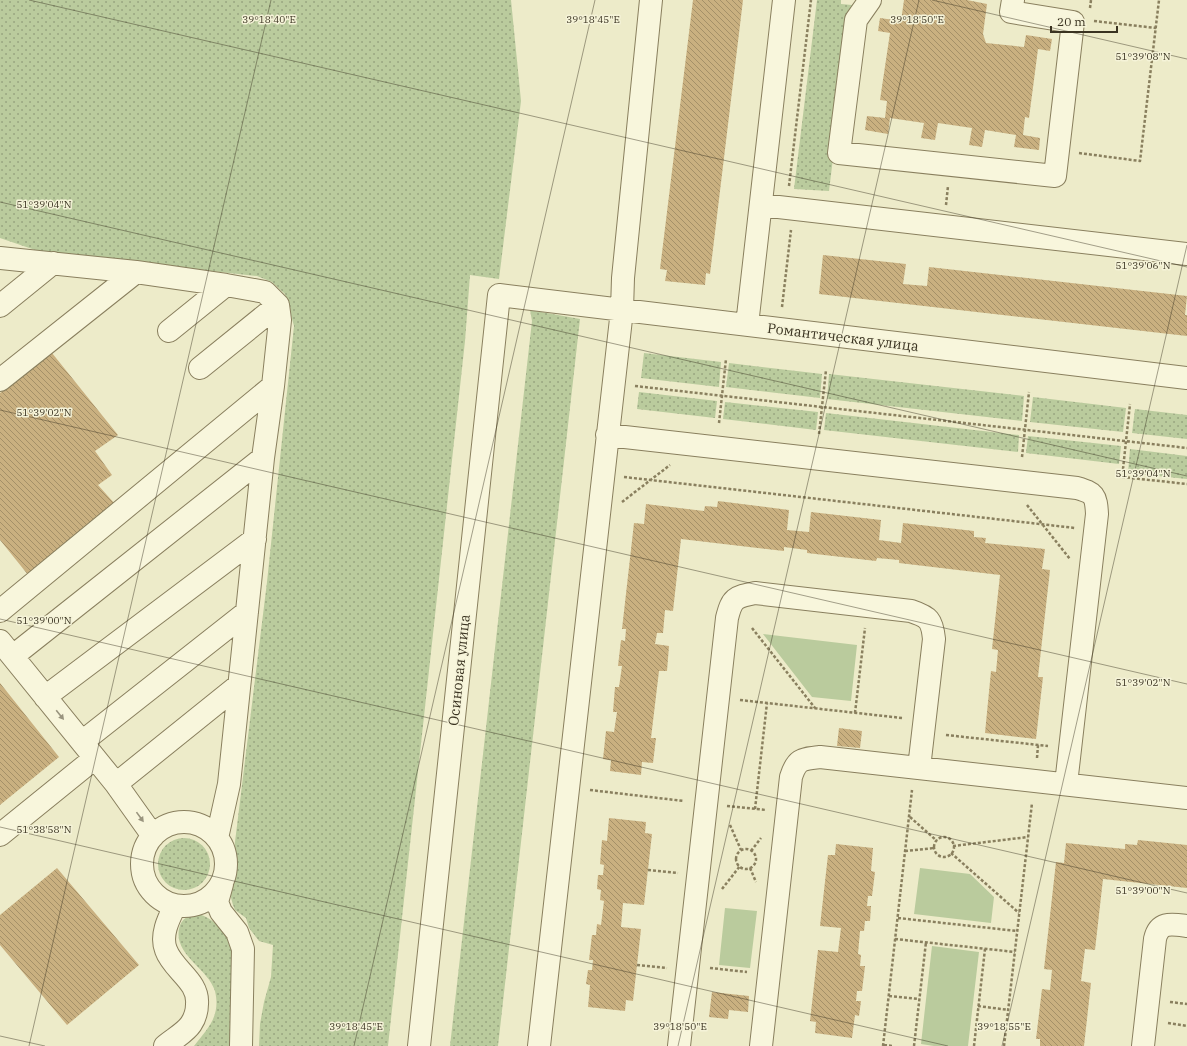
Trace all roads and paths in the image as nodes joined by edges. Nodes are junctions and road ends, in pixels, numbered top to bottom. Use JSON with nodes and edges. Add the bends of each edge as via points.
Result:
{"nodes":[{"id":1,"x":651,"y":0,"type":"edge"},
{"id":2,"x":784,"y":0,"type":"edge"},
{"id":3,"x":870,"y":0,"type":"edge"},
{"id":4,"x":1013,"y":0,"type":"edge"},
{"id":5,"x":1159,"y":0,"type":"edge"},
{"id":6,"x":1092,"y":20,"type":"dead end"},
{"id":7,"x":1156,"y":28,"type":"junction"},
{"id":8,"x":1075,"y":152,"type":"dead end"},
{"id":9,"x":761,"y":205,"type":"junction"},
{"id":10,"x":791,"y":229,"type":"dead end"},
{"id":11,"x":1187,"y":254,"type":"edge"},
{"id":12,"x":0,"y":258,"type":"edge"},
{"id":13,"x":54,"y":263,"type":"junction"},
{"id":14,"x":136,"y":272,"type":"junction"},
{"id":15,"x":226,"y":285,"type":"junction"},
{"id":16,"x":499,"y":295,"type":"joint"},
{"id":17,"x":278,"y":305,"type":"junction"},
{"id":18,"x":0,"y":306,"type":"edge"},
{"id":19,"x":622,"y":310,"type":"junction"},
{"id":20,"x":782,"y":311,"type":"dead end"},
{"id":21,"x":747,"y":325,"type":"junction"},
{"id":22,"x":169,"y":330,"type":"dead end"},
{"id":23,"x":726,"y":359,"type":"dead end"},
{"id":24,"x":200,"y":368,"type":"dead end"},
{"id":25,"x":826,"y":370,"type":"dead end"},
{"id":26,"x":1187,"y":378,"type":"edge"},
{"id":27,"x":0,"y":380,"type":"edge"},
{"id":28,"x":613,"y":384,"type":"junction"},
{"id":29,"x":273,"y":386,"type":"junction"},
{"id":30,"x":1029,"y":392,"type":"dead end"},
{"id":31,"x":722,"y":396,"type":"junction"},
{"id":32,"x":1130,"y":404,"type":"dead end"},
{"id":33,"x":822,"y":407,"type":"junction"},
{"id":34,"x":719,"y":423,"type":"dead end"},
{"id":35,"x":1024,"y":430,"type":"junction"},
{"id":36,"x":819,"y":434,"type":"dead end"},
{"id":37,"x":608,"y":435,"type":"junction"},
{"id":38,"x":1126,"y":442,"type":"junction"},
{"id":39,"x":1187,"y":448,"type":"edge"},
{"id":40,"x":1022,"y":457,"type":"dead end"},
{"id":41,"x":263,"y":458,"type":"junction"},
{"id":42,"x":670,"y":465,"type":"dead end"},
{"id":43,"x":1123,"y":469,"type":"dead end"},
{"id":44,"x":603,"y":475,"type":"junction"},
{"id":45,"x":1122,"y":477,"type":"dead end"},
{"id":46,"x":650,"y":480,"type":"junction"},
{"id":47,"x":1187,"y":484,"type":"edge"},
{"id":48,"x":1027,"y":505,"type":"dead end"},
{"id":49,"x":617,"y":506,"type":"dead end"},
{"id":50,"x":1043,"y":525,"type":"junction"},
{"id":51,"x":1095,"y":530,"type":"junction"},
{"id":52,"x":255,"y":539,"type":"junction"},
{"id":53,"x":1072,"y":561,"type":"dead end"},
{"id":54,"x":867,"y":606,"type":"junction"},
{"id":55,"x":0,"y":611,"type":"edge"},
{"id":56,"x":247,"y":612,"type":"junction"},
{"id":57,"x":752,"y":628,"type":"dead end"},
{"id":58,"x":6,"y":648,"type":"edge"},
{"id":59,"x":239,"y":685,"type":"junction"},
{"id":60,"x":45,"y":697,"type":"junction"},
{"id":61,"x":718,"y":697,"type":"junction"},
{"id":62,"x":767,"y":703,"type":"junction"},
{"id":63,"x":815,"y":708,"type":"junction"},
{"id":64,"x":855,"y":713,"type":"junction"},
{"id":65,"x":924,"y":726,"type":"junction"},
{"id":66,"x":1038,"y":745,"type":"junction"},
{"id":67,"x":1070,"y":749,"type":"junction"},
{"id":68,"x":88,"y":750,"type":"junction"},
{"id":69,"x":917,"y":767,"type":"junction"},
{"id":70,"x":1034,"y":781,"type":"junction"},
{"id":71,"x":116,"y":784,"type":"junction"},
{"id":72,"x":1066,"y":784,"type":"junction"},
{"id":73,"x":568,"y":788,"type":"junction"},
{"id":74,"x":1187,"y":798,"type":"edge"},
{"id":75,"x":706,"y":804,"type":"junction"},
{"id":76,"x":755,"y":809,"type":"junction"},
{"id":77,"x":787,"y":813,"type":"junction"},
{"id":78,"x":909,"y":817,"type":"junction"},
{"id":79,"x":730,"y":826,"type":"dead end"},
{"id":80,"x":0,"y":835,"type":"edge"},
{"id":81,"x":153,"y":836,"type":"junction"},
{"id":82,"x":1028,"y":837,"type":"junction"},
{"id":83,"x":217,"y":838,"type":"junction"},
{"id":84,"x":936,"y":841,"type":"junction"},
{"id":85,"x":953,"y":846,"type":"junction"},
{"id":86,"x":934,"y":848,"type":"junction"},
{"id":87,"x":742,"y":850,"type":"junction"},
{"id":88,"x":905,"y":851,"type":"junction"},
{"id":89,"x":951,"y":853,"type":"junction"},
{"id":90,"x":740,"y":866,"type":"junction"},
{"id":91,"x":648,"y":870,"type":"dead end"},
{"id":92,"x":698,"y":875,"type":"junction"},
{"id":93,"x":222,"y":884,"type":"junction"},
{"id":94,"x":722,"y":889,"type":"dead end"},
{"id":95,"x":175,"y":906,"type":"junction"},
{"id":96,"x":1019,"y":913,"type":"junction"},
{"id":97,"x":898,"y":918,"type":"junction"},
{"id":98,"x":1187,"y":926,"type":"edge"},
{"id":99,"x":1017,"y":931,"type":"junction"},
{"id":100,"x":895,"y":939,"type":"junction"},
{"id":101,"x":926,"y":942,"type":"junction"},
{"id":102,"x":985,"y":949,"type":"junction"},
{"id":103,"x":1015,"y":952,"type":"junction"},
{"id":104,"x":637,"y":965,"type":"dead end"},
{"id":105,"x":688,"y":968,"type":"junction"},
{"id":106,"x":769,"y":974,"type":"junction"},
{"id":107,"x":889,"y":996,"type":"junction"},
{"id":108,"x":919,"y":999,"type":"junction"},
{"id":109,"x":978,"y":1006,"type":"junction"},
{"id":110,"x":1009,"y":1010,"type":"junction"},
{"id":111,"x":545,"y":1045,"type":"edge"},
{"id":112,"x":883,"y":1045,"type":"edge"},
{"id":113,"x":165,"y":1046,"type":"edge"},
{"id":114,"x":241,"y":1046,"type":"edge"},
{"id":115,"x":419,"y":1046,"type":"edge"},
{"id":116,"x":679,"y":1046,"type":"edge"},
{"id":117,"x":761,"y":1046,"type":"edge"},
{"id":118,"x":893,"y":1046,"type":"edge"},
{"id":119,"x":914,"y":1046,"type":"edge"},
{"id":120,"x":974,"y":1046,"type":"edge"},
{"id":121,"x":1004,"y":1046,"type":"edge"},
{"id":122,"x":1143,"y":1046,"type":"edge"}],
"edges":[{"from":1,"to":19,"type":"street"},
{"from":2,"to":9,"type":"street"},
{"from":3,"to":4,"type":"street","via":[[856,20],[839,153],[1055,176],[1073,22],[1012,12]]},
{"from":5,"to":7,"type":"path"},
{"from":6,"to":7,"type":"path"},
{"from":7,"to":8,"type":"path","via":[[1140,161]]},
{"from":9,"to":11,"type":"street"},
{"from":9,"to":21,"type":"street"},
{"from":10,"to":20,"type":"path"},
{"from":12,"to":13,"type":"street"},
{"from":13,"to":14,"type":"street"},
{"from":13,"to":18,"type":"street"},
{"from":14,"to":15,"type":"street"},
{"from":14,"to":27,"type":"street"},
{"from":15,"to":17,"type":"street","via":[[265,292]]},
{"from":15,"to":22,"type":"street"},
{"from":16,"to":19,"type":"street","name":"Романтическая улица"},
{"from":16,"to":115,"type":"street","name":"Осиновая улица"},
{"from":17,"to":24,"type":"street"},
{"from":17,"to":29,"type":"street","via":[[280,320]]},
{"from":19,"to":21,"type":"street","name":"Романтическая улица"},
{"from":19,"to":28,"type":"street"},
{"from":21,"to":26,"type":"street","name":"Романтическая улица"},
{"from":23,"to":31,"type":"path"},
{"from":25,"to":33,"type":"path"},
{"from":28,"to":31,"type":"path"},
{"from":28,"to":37,"type":"street"},
{"from":29,"to":41,"type":"street"},
{"from":29,"to":55,"type":"street"},
{"from":30,"to":35,"type":"path"},
{"from":31,"to":33,"type":"path"},
{"from":31,"to":34,"type":"path"},
{"from":32,"to":38,"type":"path"},
{"from":33,"to":35,"type":"path"},
{"from":33,"to":36,"type":"path"},
{"from":35,"to":38,"type":"path"},
{"from":35,"to":40,"type":"path"},
{"from":37,"to":44,"type":"street"},
{"from":37,"to":51,"type":"street","via":[[1077,488],[1090,492],[1096,501]]},
{"from":38,"to":39,"type":"path"},
{"from":38,"to":43,"type":"path"},
{"from":41,"to":52,"type":"street"},
{"from":41,"to":58,"type":"street"},
{"from":42,"to":46,"type":"path"},
{"from":44,"to":46,"type":"path"},
{"from":44,"to":73,"type":"street"},
{"from":45,"to":47,"type":"path"},
{"from":46,"to":49,"type":"path"},
{"from":46,"to":50,"type":"path"},
{"from":48,"to":50,"type":"path"},
{"from":50,"to":51,"type":"path"},
{"from":50,"to":53,"type":"path"},
{"from":51,"to":67,"type":"street"},
{"from":52,"to":56,"type":"street"},
{"from":52,"to":60,"type":"street"},
{"from":54,"to":61,"type":"street","via":[[755,593],[740,596],[730,604]]},
{"from":54,"to":64,"type":"path"},
{"from":54,"to":65,"type":"street","via":[[925,615],[933,626],[934,639]]},
{"from":56,"to":59,"type":"street"},
{"from":56,"to":68,"type":"street"},
{"from":57,"to":63,"type":"path"},
{"from":58,"to":60,"type":"street"},
{"from":59,"to":71,"type":"street"},
{"from":59,"to":83,"type":"street","via":[[229,784]]},
{"from":60,"to":68,"type":"street","one_way":true},
{"from":61,"to":62,"type":"path"},
{"from":61,"to":75,"type":"street"},
{"from":62,"to":63,"type":"path"},
{"from":62,"to":76,"type":"path"},
{"from":63,"to":64,"type":"path"},
{"from":64,"to":65,"type":"path"},
{"from":65,"to":66,"type":"path"},
{"from":65,"to":69,"type":"street"},
{"from":66,"to":67,"type":"path"},
{"from":66,"to":70,"type":"path"},
{"from":67,"to":72,"type":"street"},
{"from":68,"to":71,"type":"street"},
{"from":68,"to":80,"type":"street"},
{"from":69,"to":70,"type":"street"},
{"from":69,"to":77,"type":"street","via":[[820,757],[804,758],[794,766]]},
{"from":69,"to":78,"type":"path"},
{"from":70,"to":72,"type":"street"},
{"from":70,"to":82,"type":"path"},
{"from":71,"to":81,"type":"street","one_way":true},
{"from":72,"to":74,"type":"street"},
{"from":73,"to":75,"type":"path"},
{"from":73,"to":111,"type":"street"},
{"from":75,"to":76,"type":"path"},
{"from":75,"to":92,"type":"street"},
{"from":76,"to":77,"type":"path"},
{"from":77,"to":106,"type":"street"},
{"from":78,"to":84,"type":"path"},
{"from":78,"to":88,"type":"path"},
{"from":79,"to":87,"type":"path"},
{"from":81,"to":83,"type":"street","via":[[162,828],[185,822],[197,824]]},
{"from":81,"to":95,"type":"street","via":[[142,858],[146,883],[163,901]]},
{"from":82,"to":85,"type":"path"},
{"from":82,"to":96,"type":"path"},
{"from":83,"to":93,"type":"street","via":[[226,859]]},
{"from":84,"to":85,"type":"path","via":[[945,837],[950,839]]},
{"from":84,"to":86,"type":"path"},
{"from":85,"to":89,"type":"path"},
{"from":86,"to":88,"type":"path"},
{"from":86,"to":89,"type":"path","via":[[938,855],[943,857]]},
{"from":87,"to":90,"type":"path","via":[[737,855]]},
{"from":87,"to":90,"type":"path","via":[[748,849],[753,852],[756,863],[745,869]]},
{"from":88,"to":97,"type":"path"},
{"from":89,"to":96,"type":"path"},
{"from":90,"to":94,"type":"path"},
{"from":91,"to":92,"type":"path"},
{"from":92,"to":105,"type":"street"},
{"from":93,"to":95,"type":"street","via":[[214,895],[202,902],[189,906]]},
{"from":93,"to":114,"type":"street","via":[[217,902],[221,912],[237,932],[242,949]]},
{"from":95,"to":113,"type":"street","via":[[164,933],[165,949],[172,962],[189,979],[198,996],[196,1013],[190,1025]]},
{"from":96,"to":99,"type":"path"},
{"from":97,"to":99,"type":"path"},
{"from":97,"to":100,"type":"path"},
{"from":98,"to":122,"type":"street","via":[[1162,926],[1157,931]]},
{"from":99,"to":103,"type":"path"},
{"from":100,"to":101,"type":"path"},
{"from":100,"to":107,"type":"path"},
{"from":101,"to":102,"type":"path"},
{"from":101,"to":108,"type":"path"},
{"from":102,"to":103,"type":"path"},
{"from":102,"to":109,"type":"path"},
{"from":103,"to":110,"type":"path"},
{"from":104,"to":105,"type":"path"},
{"from":105,"to":106,"type":"path"},
{"from":105,"to":116,"type":"street"},
{"from":106,"to":117,"type":"street"},
{"from":107,"to":108,"type":"path"},
{"from":107,"to":112,"type":"path"},
{"from":108,"to":119,"type":"path"},
{"from":109,"to":110,"type":"path"},
{"from":109,"to":120,"type":"path"},
{"from":110,"to":121,"type":"path"},
{"from":112,"to":118,"type":"path"}]}
